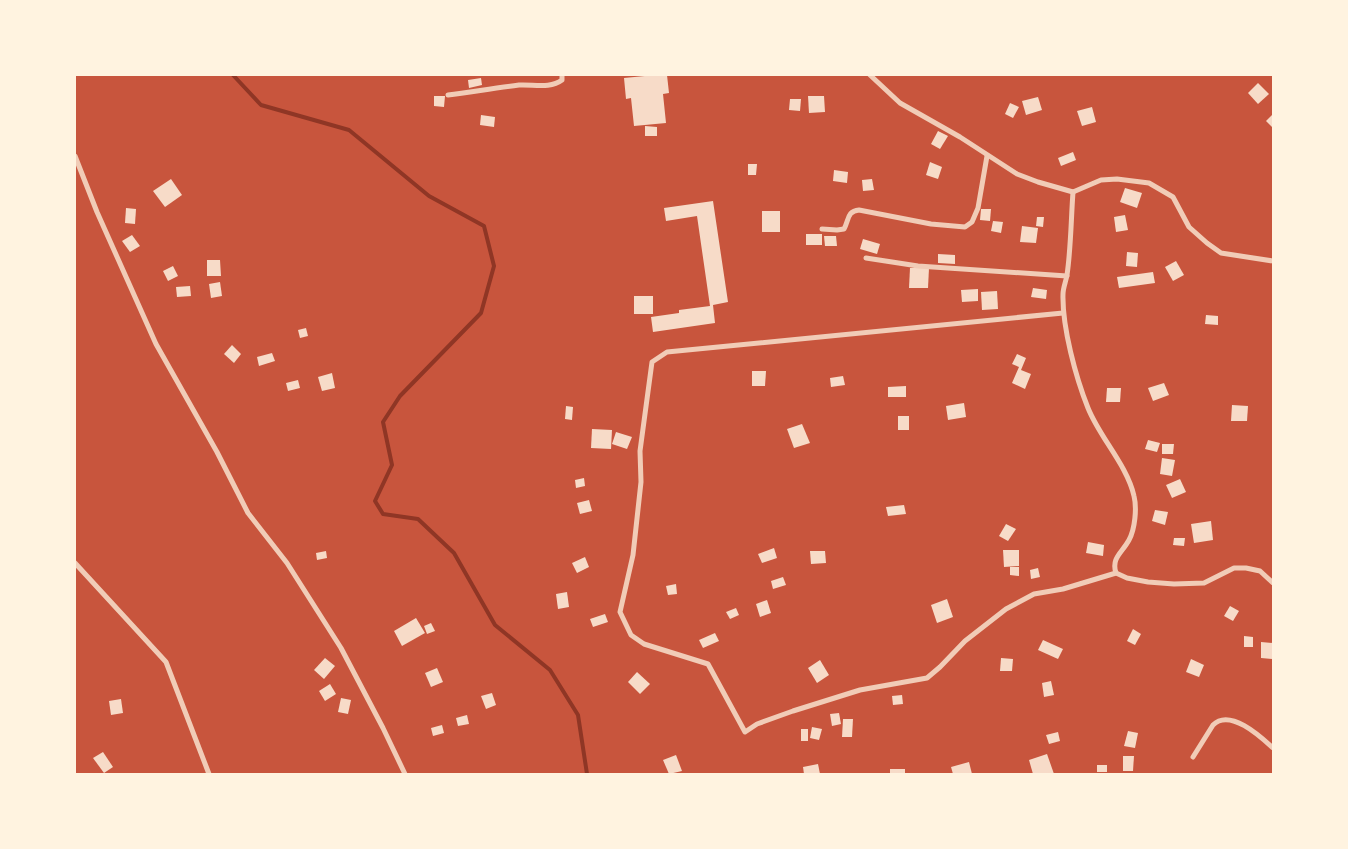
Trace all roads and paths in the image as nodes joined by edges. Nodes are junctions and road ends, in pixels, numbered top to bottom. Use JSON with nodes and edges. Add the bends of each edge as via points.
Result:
{"nodes":[{"id":1,"x":562,"y":75,"type":"edge"},
{"id":2,"x":870,"y":75,"type":"edge"},
{"id":3,"x":448,"y":95,"type":"dead end"},
{"id":4,"x":75,"y":156,"type":"edge"},
{"id":5,"x":987,"y":156,"type":"junction"},
{"id":6,"x":1073,"y":192,"type":"junction"},
{"id":7,"x":822,"y":229,"type":"dead end"},
{"id":8,"x":866,"y":258,"type":"dead end"},
{"id":9,"x":1273,"y":261,"type":"edge"},
{"id":10,"x":1067,"y":276,"type":"junction"},
{"id":11,"x":1064,"y":313,"type":"junction"},
{"id":12,"x":75,"y":563,"type":"edge"},
{"id":13,"x":1116,"y":573,"type":"junction"},
{"id":14,"x":1273,"y":583,"type":"edge"},
{"id":15,"x":1273,"y":748,"type":"edge"},
{"id":16,"x":1193,"y":757,"type":"dead end"},
{"id":17,"x":209,"y":774,"type":"edge"},
{"id":18,"x":405,"y":774,"type":"edge"}],
"edges":[{"from":1,"to":3,"type":"street","via":[[562,80],[548,85],[521,85]]},
{"from":2,"to":5,"type":"street","via":[[900,103]]},
{"from":4,"to":18,"type":"street","via":[[96,212],[156,344],[248,513],[287,563],[341,648]]},
{"from":5,"to":6,"type":"street","via":[[1017,174]]},
{"from":5,"to":7,"type":"street","via":[[978,208],[972,222],[964,227],[853,210],[844,229]]},
{"from":6,"to":9,"type":"street","via":[[1101,180],[1149,183],[1173,197],[1189,227],[1221,253]]},
{"from":6,"to":10,"type":"street"},
{"from":8,"to":10,"type":"street","via":[[918,266]]},
{"from":10,"to":11,"type":"street","via":[[1063,292]]},
{"from":11,"to":13,"type":"street","via":[[1070,349],[1088,408],[1125,473],[1134,496],[1135,518],[1130,539],[1116,559]]},
{"from":11,"to":13,"type":"street","via":[[667,352],[652,362],[640,451],[641,482],[633,555],[620,612],[631,635],[644,644],[708,664],[745,732],[793,710],[860,690],[927,678],[1006,608],[1034,594]]},
{"from":12,"to":17,"type":"street","via":[[166,662]]},
{"from":13,"to":14,"type":"street","via":[[1148,582],[1204,583],[1234,568],[1246,568],[1260,571]]},
{"from":15,"to":16,"type":"street","via":[[1253,730],[1224,719],[1217,720]]}]}
